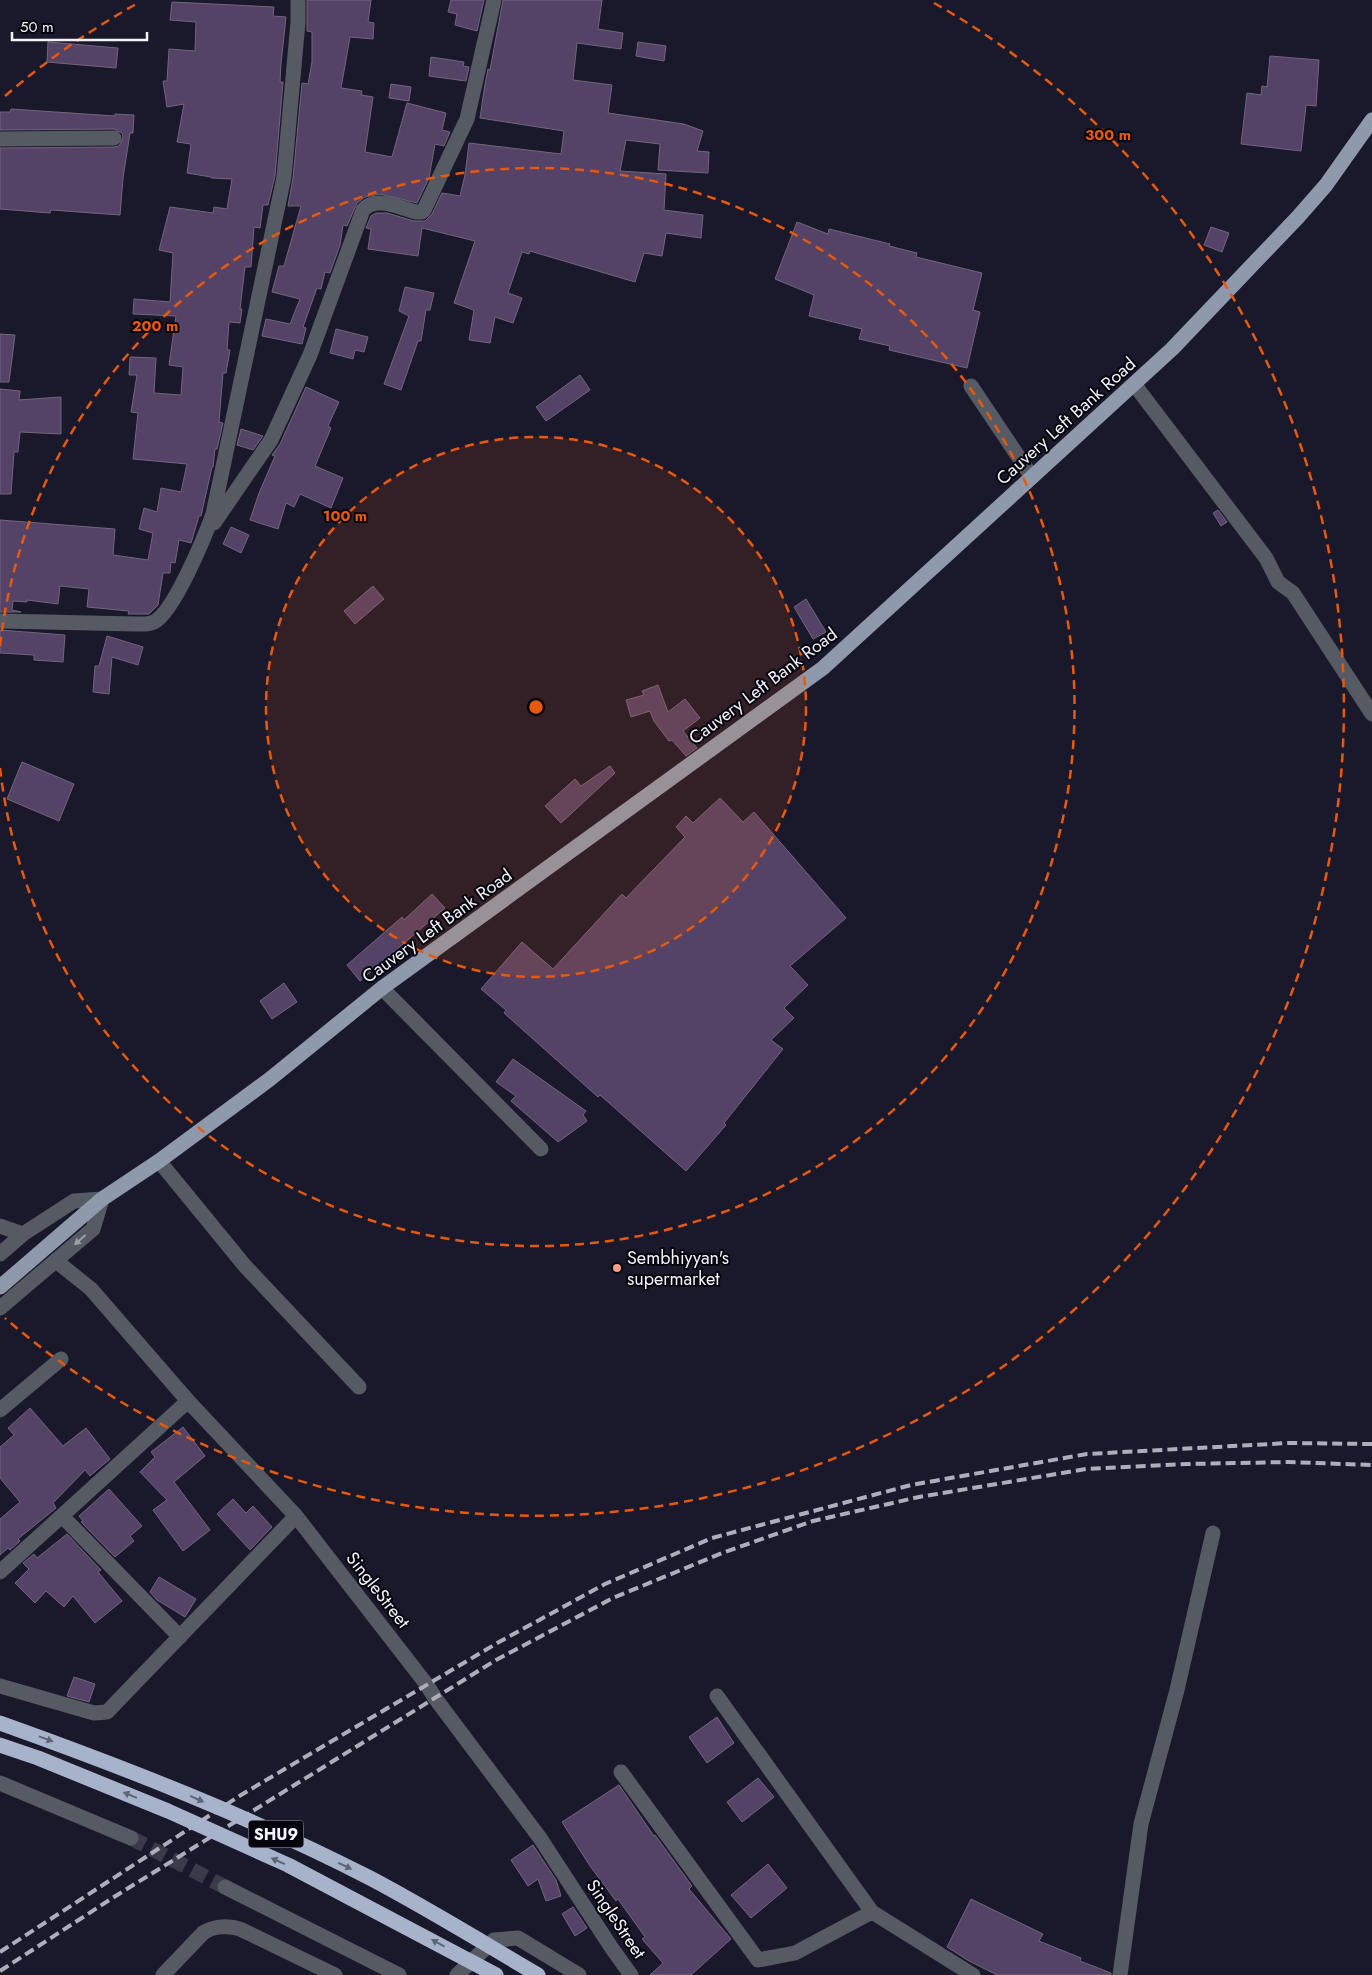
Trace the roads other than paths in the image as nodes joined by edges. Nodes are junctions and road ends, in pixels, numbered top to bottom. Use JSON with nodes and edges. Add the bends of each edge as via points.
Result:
{"nodes":[{"id":1,"x":298,"y":0,"type":"edge"},
{"id":2,"x":494,"y":0,"type":"edge"},
{"id":3,"x":1372,"y":120,"type":"edge"},
{"id":4,"x":114,"y":138,"type":"dead end"},
{"id":5,"x":0,"y":139,"type":"edge"},
{"id":6,"x":1134,"y":384,"type":"junction"},
{"id":7,"x":971,"y":386,"type":"dead end"},
{"id":8,"x":1032,"y":477,"type":"junction"},
{"id":9,"x":205,"y":537,"type":"junction"},
{"id":10,"x":0,"y":621,"type":"edge"},
{"id":11,"x":1372,"y":714,"type":"edge"},
{"id":12,"x":382,"y":988,"type":"junction"},
{"id":13,"x":542,"y":1149,"type":"dead end"},
{"id":14,"x":159,"y":1161,"type":"junction"},
{"id":15,"x":102,"y":1199,"type":"junction"},
{"id":16,"x":0,"y":1226,"type":"edge"},
{"id":17,"x":23,"y":1234,"type":"junction"},
{"id":18,"x":0,"y":1254,"type":"edge"},
{"id":19,"x":56,"y":1261,"type":"junction"},
{"id":20,"x":0,"y":1287,"type":"edge"},
{"id":21,"x":0,"y":1308,"type":"edge"},
{"id":22,"x":61,"y":1359,"type":"dead end"},
{"id":23,"x":359,"y":1387,"type":"dead end"},
{"id":24,"x":188,"y":1401,"type":"junction"},
{"id":25,"x":0,"y":1410,"type":"edge"},
{"id":26,"x":62,"y":1516,"type":"junction"},
{"id":27,"x":296,"y":1516,"type":"junction"},
{"id":28,"x":1214,"y":1533,"type":"dead end"},
{"id":29,"x":0,"y":1572,"type":"edge"},
{"id":30,"x":180,"y":1637,"type":"junction"},
{"id":31,"x":0,"y":1686,"type":"edge"},
{"id":32,"x":717,"y":1696,"type":"dead end"},
{"id":33,"x":0,"y":1723,"type":"edge"},
{"id":34,"x":0,"y":1745,"type":"edge"},
{"id":35,"x":621,"y":1772,"type":"dead end"},
{"id":36,"x":0,"y":1783,"type":"edge"},
{"id":37,"x":131,"y":1838,"type":"tunnel mouth"},
{"id":38,"x":225,"y":1886,"type":"tunnel mouth"},
{"id":39,"x":872,"y":1912,"type":"junction"},
{"id":40,"x":328,"y":1973,"type":"edge"},
{"id":41,"x":163,"y":1975,"type":"edge"},
{"id":42,"x":399,"y":1975,"type":"edge"},
{"id":43,"x":457,"y":1975,"type":"edge"},
{"id":44,"x":496,"y":1975,"type":"edge"},
{"id":45,"x":538,"y":1975,"type":"edge"},
{"id":46,"x":579,"y":1975,"type":"edge"},
{"id":47,"x":631,"y":1975,"type":"edge"},
{"id":48,"x":973,"y":1975,"type":"edge"},
{"id":49,"x":1120,"y":1975,"type":"edge"}],
"edges":[{"from":1,"to":9,"type":"street","via":[[284,177],[213,514]]},
{"from":2,"to":9,"type":"street","via":[[467,119],[438,184],[422,212],[375,202],[364,210],[310,355],[271,440]]},
{"from":3,"to":6,"type":"main road","name":"Cauvery Left Bank Road","via":[[1326,185],[1298,217],[1172,349]]},
{"from":4,"to":5,"type":"street"},
{"from":6,"to":8,"type":"main road","name":"Cauvery Left Bank Road"},
{"from":6,"to":11,"type":"street","via":[[1266,558],[1278,582],[1293,593]]},
{"from":7,"to":8,"type":"street"},
{"from":8,"to":12,"type":"main road","name":"Cauvery Left Bank Road","via":[[823,668]]},
{"from":9,"to":10,"type":"street","via":[[194,564],[162,615],[153,622]]},
{"from":12,"to":13,"type":"street"},
{"from":12,"to":14,"type":"main road","name":"Cauvery Left Bank Road","via":[[270,1079]]},
{"from":14,"to":15,"type":"main road","name":"Cauvery Left Bank Road"},
{"from":14,"to":23,"type":"street","via":[[245,1266]]},
{"from":15,"to":17,"type":"street","via":[[74,1201]]},
{"from":15,"to":19,"type":"street","one_way":true,"via":[[93,1229]]},
{"from":15,"to":20,"type":"main road","name":"Cauvery Left Bank Road"},
{"from":16,"to":17,"type":"street"},
{"from":17,"to":18,"type":"street"},
{"from":19,"to":21,"type":"street"},
{"from":19,"to":24,"type":"street","name":"SingleStreet","via":[[91,1289]]},
{"from":22,"to":25,"type":"street"},
{"from":24,"to":26,"type":"street"},
{"from":24,"to":27,"type":"street","name":"SingleStreet"},
{"from":26,"to":29,"type":"street"},
{"from":26,"to":30,"type":"street"},
{"from":27,"to":30,"type":"street"},
{"from":27,"to":47,"type":"street","name":"SingleStreet","via":[[540,1838]]},
{"from":28,"to":49,"type":"street","via":[[1178,1690],[1141,1824]]},
{"from":30,"to":31,"type":"street","via":[[115,1705],[100,1714]]},
{"from":32,"to":39,"type":"street"},
{"from":33,"to":45,"type":"highway","number":"SHU9","one_way":true,"bridge":true,"via":[[185,1793],[370,1878]]},
{"from":44,"to":34,"type":"highway","number":"SHU9","one_way":true,"bridge":true,"via":[[288,1865],[168,1811]]},
{"from":35,"to":39,"type":"street","via":[[758,1960],[796,1953]]},
{"from":36,"to":37,"type":"street"},
{"from":38,"to":42,"type":"street"},
{"from":39,"to":48,"type":"street"},
{"from":40,"to":41,"type":"street","via":[[240,1929],[228,1927],[203,1932]]},
{"from":43,"to":46,"type":"street","via":[[494,1940],[518,1938]]}]}
